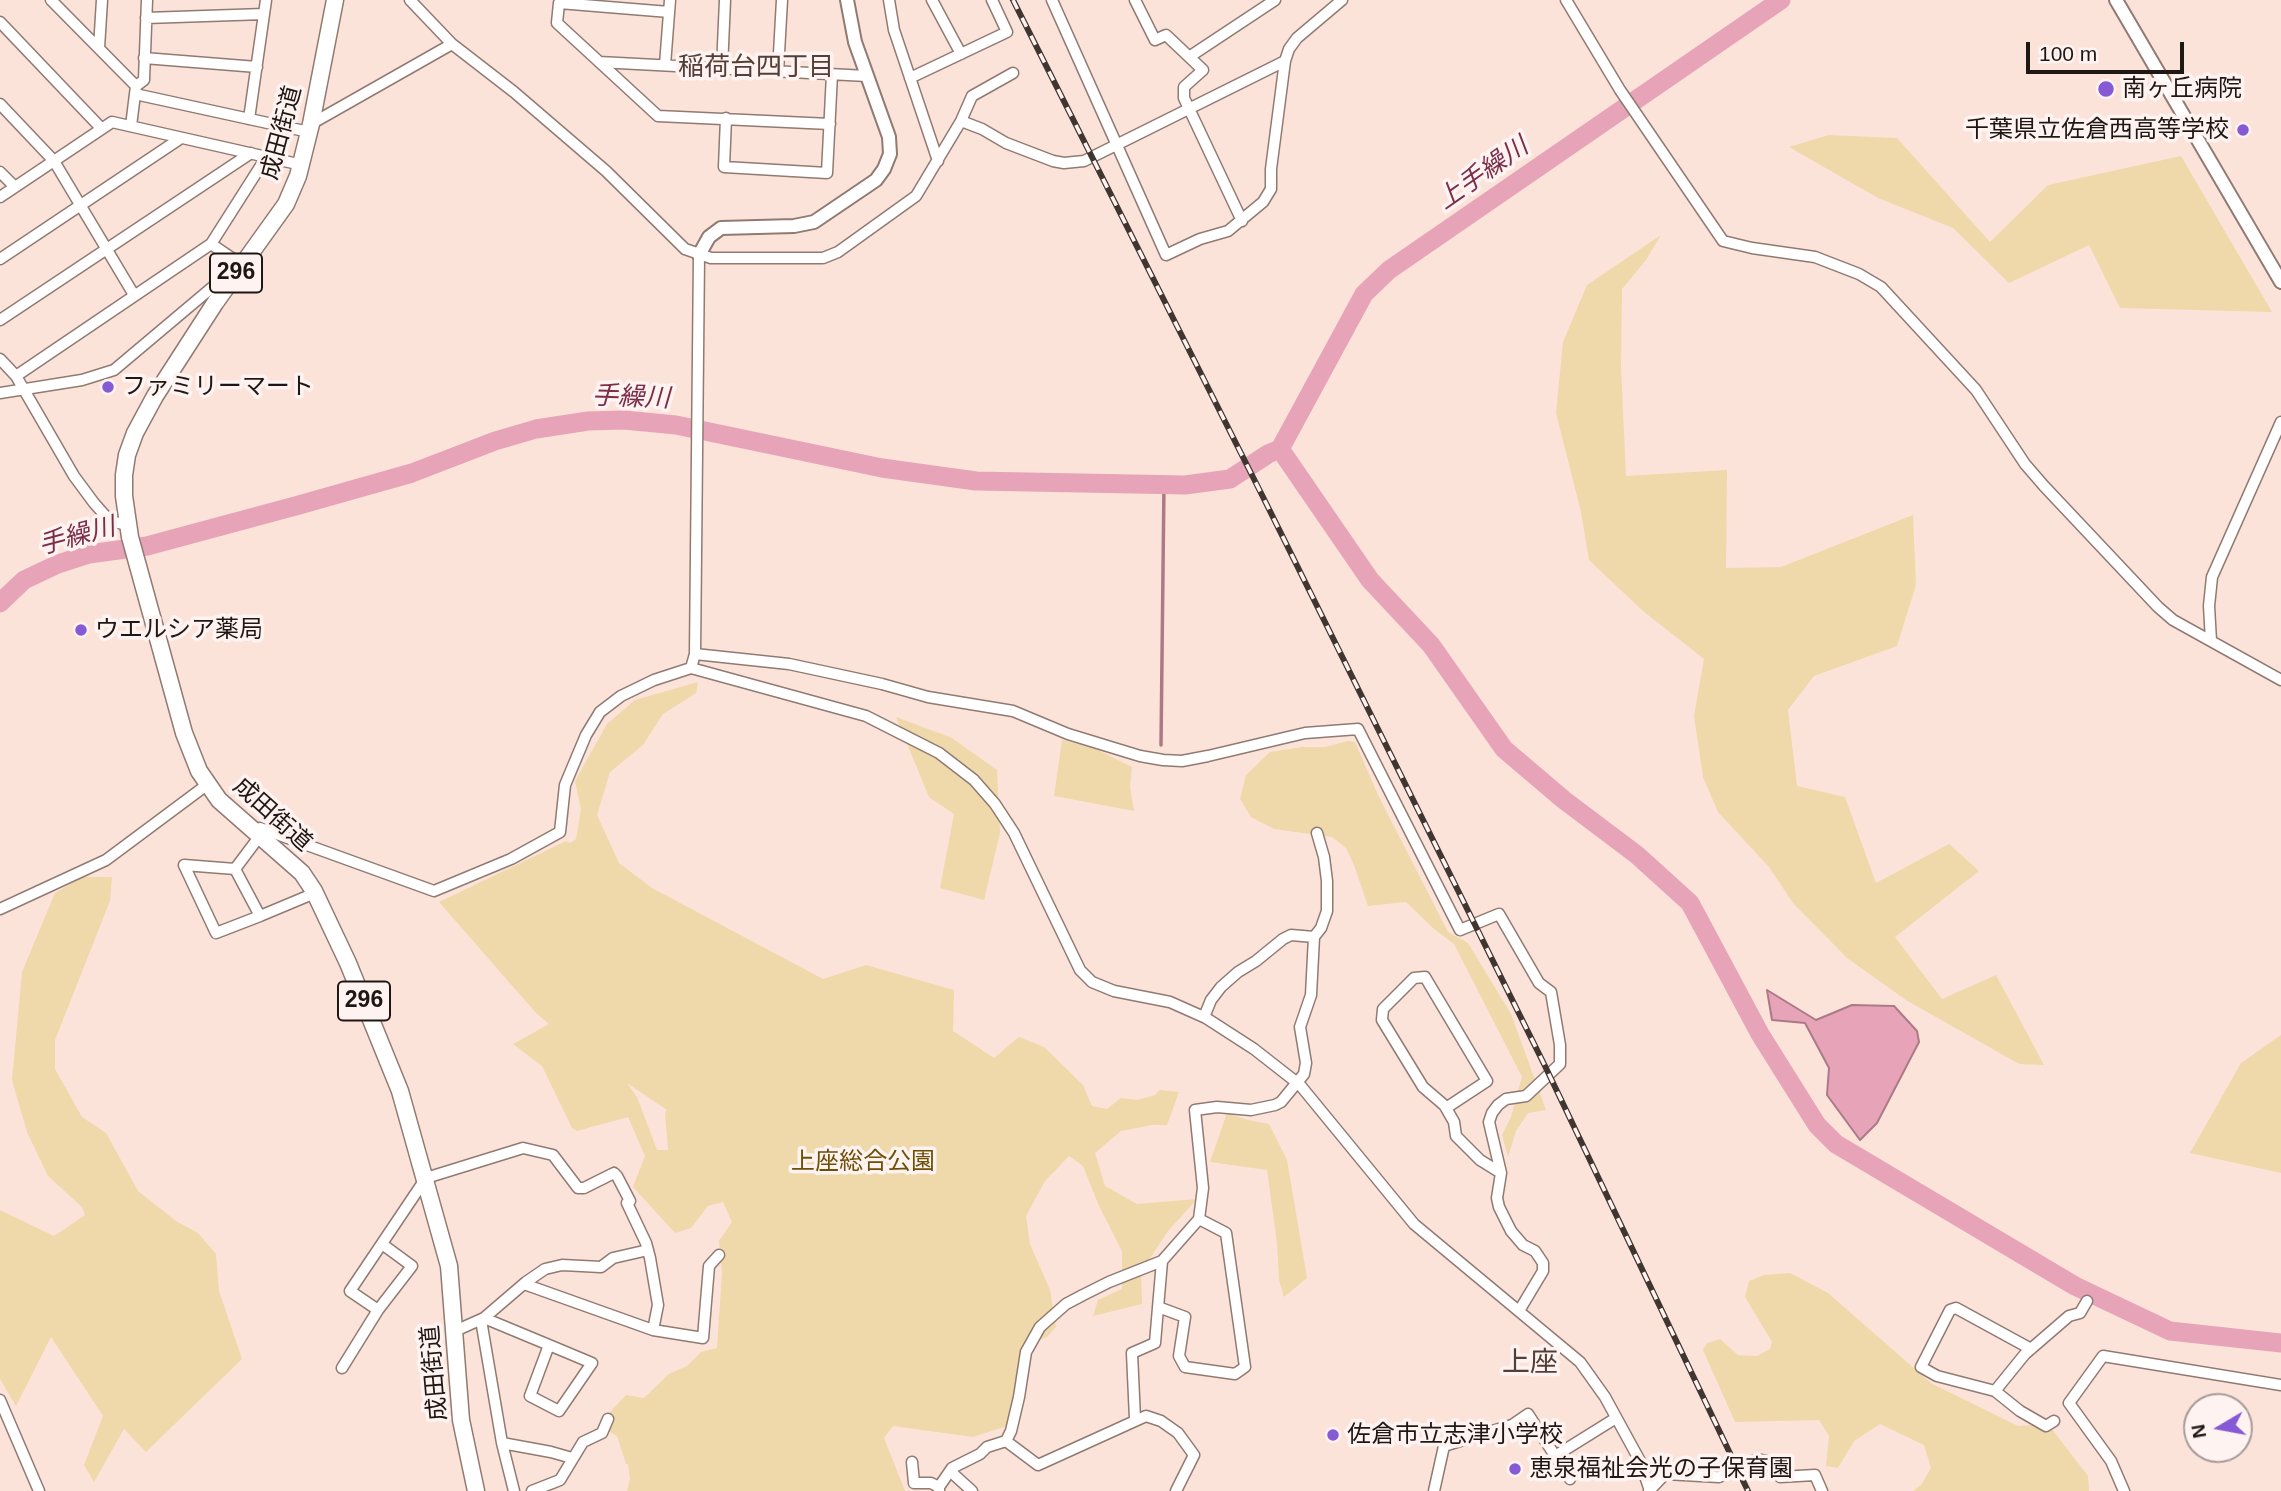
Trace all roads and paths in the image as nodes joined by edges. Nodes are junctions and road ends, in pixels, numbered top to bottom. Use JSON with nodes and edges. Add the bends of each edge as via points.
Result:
{"nodes":[{"id":1,"x":51,"y":0,"type":"edge"},
{"id":2,"x":102,"y":0,"type":"edge"},
{"id":3,"x":146,"y":0,"type":"edge"},
{"id":4,"x":266,"y":0,"type":"edge"},
{"id":5,"x":335,"y":0,"type":"edge"},
{"id":6,"x":410,"y":0,"type":"edge"},
{"id":7,"x":670,"y":0,"type":"edge"},
{"id":8,"x":725,"y":0,"type":"edge"},
{"id":9,"x":782,"y":0,"type":"edge"},
{"id":10,"x":847,"y":0,"type":"edge"},
{"id":11,"x":889,"y":0,"type":"edge"},
{"id":12,"x":932,"y":0,"type":"edge"},
{"id":13,"x":992,"y":0,"type":"edge"},
{"id":14,"x":1052,"y":0,"type":"edge"},
{"id":15,"x":1135,"y":0,"type":"edge"},
{"id":16,"x":1275,"y":0,"type":"edge"},
{"id":17,"x":1342,"y":0,"type":"edge"},
{"id":18,"x":1566,"y":0,"type":"edge"},
{"id":19,"x":2116,"y":0,"type":"edge"},
{"id":20,"x":669,"y":12,"type":"junction"},
{"id":21,"x":264,"y":14,"type":"junction"},
{"id":22,"x":146,"y":18,"type":"junction"},
{"id":23,"x":0,"y":22,"type":"edge"},
{"id":24,"x":452,"y":44,"type":"junction"},
{"id":25,"x":99,"y":48,"type":"junction"},
{"id":26,"x":961,"y":54,"type":"junction"},
{"id":27,"x":1189,"y":57,"type":"junction"},
{"id":28,"x":144,"y":58,"type":"junction"},
{"id":29,"x":1285,"y":61,"type":"junction"},
{"id":30,"x":599,"y":62,"type":"junction"},
{"id":31,"x":665,"y":65,"type":"junction"},
{"id":32,"x":257,"y":67,"type":"junction"},
{"id":33,"x":722,"y":68,"type":"junction"},
{"id":34,"x":778,"y":71,"type":"junction"},
{"id":35,"x":832,"y":74,"type":"junction"},
{"id":36,"x":1013,"y":74,"type":"dead end"},
{"id":37,"x":867,"y":76,"type":"junction"},
{"id":38,"x":910,"y":78,"type":"junction"},
{"id":39,"x":136,"y":90,"type":"junction"},
{"id":40,"x":0,"y":104,"type":"edge"},
{"id":41,"x":1191,"y":110,"type":"junction"},
{"id":42,"x":726,"y":118,"type":"junction"},
{"id":43,"x":249,"y":119,"type":"junction"},
{"id":44,"x":961,"y":121,"type":"junction"},
{"id":45,"x":830,"y":124,"type":"junction"},
{"id":46,"x":131,"y":126,"type":"junction"},
{"id":47,"x":101,"y":128,"type":"junction"},
{"id":48,"x":310,"y":128,"type":"junction"},
{"id":49,"x":181,"y":138,"type":"junction"},
{"id":50,"x":1118,"y":146,"type":"junction"},
{"id":51,"x":251,"y":153,"type":"junction"},
{"id":52,"x":267,"y":156,"type":"junction"},
{"id":53,"x":54,"y":160,"type":"junction"},
{"id":54,"x":938,"y":161,"type":"junction"},
{"id":55,"x":302,"y":165,"type":"junction"},
{"id":56,"x":0,"y":172,"type":"edge"},
{"id":57,"x":15,"y":187,"type":"junction"},
{"id":58,"x":0,"y":197,"type":"edge"},
{"id":59,"x":81,"y":205,"type":"junction"},
{"id":60,"x":1242,"y":221,"type":"junction"},
{"id":61,"x":211,"y":244,"type":"junction"},
{"id":62,"x":107,"y":249,"type":"junction"},
{"id":63,"x":699,"y":255,"type":"junction"},
{"id":64,"x":0,"y":259,"type":"edge"},
{"id":65,"x":242,"y":265,"type":"junction"},
{"id":66,"x":2281,"y":282,"type":"edge"},
{"id":67,"x":229,"y":283,"type":"junction"},
{"id":68,"x":134,"y":295,"type":"junction"},
{"id":69,"x":0,"y":320,"type":"edge"},
{"id":70,"x":0,"y":359,"type":"edge"},
{"id":71,"x":16,"y":376,"type":"junction"},
{"id":72,"x":23,"y":390,"type":"junction"},
{"id":73,"x":0,"y":393,"type":"edge"},
{"id":74,"x":2281,"y":422,"type":"edge"},
{"id":75,"x":129,"y":531,"type":"junction"},
{"id":76,"x":2211,"y":641,"type":"junction"},
{"id":77,"x":695,"y":654,"type":"junction"},
{"id":78,"x":691,"y":668,"type":"junction"},
{"id":79,"x":2281,"y":680,"type":"edge"},
{"id":80,"x":208,"y":784,"type":"junction"},
{"id":81,"x":1317,"y":834,"type":"dead end"},
{"id":82,"x":257,"y":835,"type":"junction"},
{"id":83,"x":235,"y":869,"type":"junction"},
{"id":84,"x":315,"y":894,"type":"junction"},
{"id":85,"x":0,"y":909,"type":"edge"},
{"id":86,"x":260,"y":916,"type":"junction"},
{"id":87,"x":1314,"y":937,"type":"junction"},
{"id":88,"x":1204,"y":1017,"type":"junction"},
{"id":89,"x":1298,"y":1083,"type":"junction"},
{"id":90,"x":1446,"y":1108,"type":"junction"},
{"id":91,"x":1501,"y":1173,"type":"junction"},
{"id":92,"x":426,"y":1178,"type":"junction"},
{"id":93,"x":1199,"y":1219,"type":"junction"},
{"id":94,"x":382,"y":1244,"type":"junction"},
{"id":95,"x":648,"y":1250,"type":"junction"},
{"id":96,"x":719,"y":1255,"type":"dead end"},
{"id":97,"x":1162,"y":1261,"type":"junction"},
{"id":98,"x":524,"y":1284,"type":"junction"},
{"id":99,"x":2087,"y":1301,"type":"dead end"},
{"id":100,"x":1158,"y":1307,"type":"junction"},
{"id":101,"x":378,"y":1310,"type":"junction"},
{"id":102,"x":1519,"y":1311,"type":"junction"},
{"id":103,"x":483,"y":1319,"type":"junction"},
{"id":104,"x":653,"y":1330,"type":"junction"},
{"id":105,"x":455,"y":1331,"type":"junction"},
{"id":106,"x":549,"y":1345,"type":"junction"},
{"id":107,"x":2031,"y":1349,"type":"junction"},
{"id":108,"x":342,"y":1368,"type":"dead end"},
{"id":109,"x":2281,"y":1385,"type":"edge"},
{"id":110,"x":1995,"y":1391,"type":"junction"},
{"id":111,"x":0,"y":1400,"type":"edge"},
{"id":112,"x":1616,"y":1418,"type":"junction"},
{"id":113,"x":608,"y":1419,"type":"dead end"},
{"id":114,"x":1135,"y":1419,"type":"junction"},
{"id":115,"x":2054,"y":1421,"type":"dead end"},
{"id":116,"x":1006,"y":1441,"type":"junction"},
{"id":117,"x":502,"y":1443,"type":"junction"},
{"id":118,"x":1555,"y":1456,"type":"junction"},
{"id":119,"x":572,"y":1458,"type":"junction"},
{"id":120,"x":912,"y":1462,"type":"dead end"},
{"id":121,"x":950,"y":1471,"type":"junction"},
{"id":122,"x":1570,"y":1479,"type":"dead end"},
{"id":123,"x":939,"y":1489,"type":"edge"},
{"id":124,"x":474,"y":1490,"type":"edge"},
{"id":125,"x":39,"y":1491,"type":"edge"},
{"id":126,"x":514,"y":1491,"type":"edge"},
{"id":127,"x":532,"y":1491,"type":"edge"},
{"id":128,"x":972,"y":1491,"type":"edge"},
{"id":129,"x":1176,"y":1491,"type":"edge"},
{"id":130,"x":1434,"y":1491,"type":"edge"},
{"id":131,"x":1649,"y":1491,"type":"edge"},
{"id":132,"x":1822,"y":1491,"type":"edge"},
{"id":133,"x":2124,"y":1491,"type":"edge"}],
"edges":[{"from":1,"to":25,"type":"street"},
{"from":2,"to":25,"type":"street"},
{"from":3,"to":22,"type":"street"},
{"from":4,"to":21,"type":"street"},
{"from":5,"to":48,"type":"highway","name":"成田街道","number":"296"},
{"from":6,"to":24,"type":"street"},
{"from":7,"to":20,"type":"street"},
{"from":8,"to":33,"type":"street"},
{"from":9,"to":34,"type":"street"},
{"from":10,"to":37,"type":"street"},
{"from":11,"to":38,"type":"street"},
{"from":12,"to":26,"type":"street"},
{"from":13,"to":26,"type":"street","via":[[1007,32]]},
{"from":14,"to":50,"type":"street"},
{"from":15,"to":27,"type":"street","via":[[1155,40],[1166,36]]},
{"from":16,"to":27,"type":"street"},
{"from":17,"to":29,"type":"street","via":[[1297,38]]},
{"from":18,"to":76,"type":"street","via":[[1620,90],[1718,235],[1732,244],[1815,257],[1881,288],[1976,390],[2044,486],[2158,607]]},
{"from":19,"to":66,"type":"street"},
{"from":20,"to":30,"type":"street","via":[[558,3],[557,23]]},
{"from":20,"to":31,"type":"street"},
{"from":21,"to":22,"type":"street"},
{"from":21,"to":32,"type":"street"},
{"from":22,"to":28,"type":"street"},
{"from":23,"to":47,"type":"street"},
{"from":24,"to":48,"type":"street"},
{"from":24,"to":63,"type":"street","via":[[606,171],[685,249]]},
{"from":25,"to":39,"type":"street"},
{"from":26,"to":38,"type":"street"},
{"from":27,"to":41,"type":"street","via":[[1203,69],[1184,87]]},
{"from":28,"to":32,"type":"street"},
{"from":28,"to":39,"type":"street","via":[[144,80]]},
{"from":29,"to":41,"type":"street"},
{"from":29,"to":60,"type":"street","via":[[1271,189]]},
{"from":30,"to":31,"type":"street"},
{"from":30,"to":42,"type":"street","via":[[658,116]]},
{"from":31,"to":33,"type":"street"},
{"from":32,"to":43,"type":"street"},
{"from":33,"to":34,"type":"street"},
{"from":34,"to":35,"type":"street"},
{"from":35,"to":37,"type":"street"},
{"from":35,"to":45,"type":"street"},
{"from":36,"to":44,"type":"street","via":[[972,96]]},
{"from":37,"to":63,"type":"street","via":[[889,137],[890,154],[876,180],[814,222],[721,228],[709,237]]},
{"from":38,"to":54,"type":"street"},
{"from":39,"to":43,"type":"street"},
{"from":39,"to":46,"type":"street"},
{"from":40,"to":53,"type":"street"},
{"from":41,"to":50,"type":"street"},
{"from":41,"to":60,"type":"street"},
{"from":42,"to":45,"type":"street"},
{"from":42,"to":45,"type":"street","via":[[724,167],[827,173]]},
{"from":43,"to":48,"type":"street"},
{"from":44,"to":50,"type":"street","via":[[1064,163],[1084,161]]},
{"from":44,"to":54,"type":"street"},
{"from":46,"to":47,"type":"street","via":[[112,121]]},
{"from":46,"to":49,"type":"street"},
{"from":47,"to":53,"type":"street"},
{"from":48,"to":55,"type":"highway","name":"成田街道","number":"296"},
{"from":49,"to":51,"type":"street"},
{"from":49,"to":59,"type":"street"},
{"from":50,"to":60,"type":"street","via":[[1166,255]]},
{"from":51,"to":52,"type":"street"},
{"from":51,"to":62,"type":"street"},
{"from":52,"to":55,"type":"street"},
{"from":52,"to":61,"type":"street"},
{"from":53,"to":57,"type":"street"},
{"from":53,"to":59,"type":"street"},
{"from":54,"to":63,"type":"street","via":[[916,196],[823,258]]},
{"from":55,"to":65,"type":"highway","name":"成田街道","number":"296","via":[[286,204]]},
{"from":56,"to":57,"type":"street"},
{"from":57,"to":58,"type":"street"},
{"from":59,"to":62,"type":"street"},
{"from":59,"to":64,"type":"street"},
{"from":61,"to":65,"type":"street"},
{"from":61,"to":68,"type":"street"},
{"from":62,"to":68,"type":"street"},
{"from":62,"to":69,"type":"street"},
{"from":63,"to":77,"type":"street"},
{"from":65,"to":67,"type":"highway","name":"成田街道","number":"296"},
{"from":67,"to":72,"type":"street","via":[[215,285],[114,370]]},
{"from":67,"to":75,"type":"highway","name":"成田街道","number":"296","via":[[135,433],[124,475]]},
{"from":68,"to":71,"type":"street"},
{"from":70,"to":71,"type":"street"},
{"from":71,"to":72,"type":"street"},
{"from":72,"to":73,"type":"street"},
{"from":72,"to":75,"type":"street","via":[[94,503],[110,521]]},
{"from":74,"to":76,"type":"street","via":[[2212,577]]},
{"from":75,"to":80,"type":"highway","name":"成田街道","number":"296","via":[[184,733]]},
{"from":76,"to":79,"type":"street"},
{"from":77,"to":78,"type":"street"},
{"from":77,"to":91,"type":"street","via":[[789,664],[928,698],[1013,711],[1068,734],[1163,760],[1182,761],[1305,733],[1358,729],[1460,930],[1499,914],[1539,983],[1551,992],[1560,1064],[1526,1096],[1506,1099],[1492,1113],[1490,1133]]},
{"from":78,"to":82,"type":"street","via":[[654,680],[600,712],[570,767],[560,832],[512,859],[434,891],[260,828]]},
{"from":78,"to":88,"type":"street","via":[[866,716],[939,753],[974,780],[995,804],[1014,833],[1080,970],[1092,982],[1170,1002]]},
{"from":80,"to":82,"type":"highway","name":"成田街道","number":"296"},
{"from":80,"to":85,"type":"street","via":[[106,859]]},
{"from":81,"to":87,"type":"street","via":[[1324,857],[1327,911]]},
{"from":82,"to":83,"type":"street"},
{"from":82,"to":84,"type":"highway","name":"成田街道","number":"296","via":[[302,873]]},
{"from":83,"to":86,"type":"street"},
{"from":83,"to":86,"type":"street","via":[[184,866],[216,933]]},
{"from":84,"to":86,"type":"street"},
{"from":84,"to":92,"type":"highway","name":"成田街道","number":"296","via":[[394,1073]]},
{"from":87,"to":88,"type":"street","via":[[1283,939],[1216,993]]},
{"from":87,"to":89,"type":"street","via":[[1311,995],[1300,1027],[1306,1063]]},
{"from":88,"to":89,"type":"street"},
{"from":89,"to":93,"type":"street","via":[[1275,1105],[1195,1110],[1202,1176]]},
{"from":89,"to":102,"type":"street","via":[[1414,1224]]},
{"from":90,"to":90,"type":"street","via":[[1423,1087],[1382,1020],[1383,1009],[1414,978],[1424,977],[1487,1081]]},
{"from":90,"to":91,"type":"street","via":[[1456,1136]]},
{"from":91,"to":102,"type":"street","via":[[1499,1207],[1511,1231],[1543,1263],[1543,1271]]},
{"from":92,"to":94,"type":"street"},
{"from":92,"to":95,"type":"street","via":[[523,1148],[553,1155],[578,1188],[614,1173]]},
{"from":92,"to":105,"type":"highway","name":"成田街道","number":"296","via":[[449,1266]]},
{"from":93,"to":97,"type":"street"},
{"from":93,"to":100,"type":"street","via":[[1226,1233],[1245,1367],[1235,1374],[1185,1367],[1179,1356],[1185,1317]]},
{"from":94,"to":101,"type":"street","via":[[350,1291]]},
{"from":94,"to":101,"type":"street","via":[[412,1266]]},
{"from":95,"to":98,"type":"street","via":[[613,1258],[601,1267],[545,1269]]},
{"from":95,"to":104,"type":"street","via":[[658,1304]]},
{"from":96,"to":104,"type":"street","via":[[709,1266],[703,1338]]},
{"from":97,"to":100,"type":"street"},
{"from":97,"to":116,"type":"street","via":[[1066,1304],[1040,1327],[1026,1352]]},
{"from":98,"to":103,"type":"street"},
{"from":98,"to":104,"type":"street"},
{"from":99,"to":107,"type":"street","via":[[2080,1313],[2069,1316]]},
{"from":100,"to":114,"type":"street","via":[[1155,1343],[1132,1353]]},
{"from":101,"to":108,"type":"street"},
{"from":102,"to":112,"type":"street","via":[[1580,1362]]},
{"from":103,"to":105,"type":"street"},
{"from":103,"to":106,"type":"street"},
{"from":103,"to":117,"type":"street"},
{"from":105,"to":124,"type":"highway","name":"成田街道","number":"296","via":[[461,1420]]},
{"from":106,"to":106,"type":"street","via":[[592,1363],[559,1411],[530,1396]]},
{"from":107,"to":110,"type":"street"},
{"from":107,"to":110,"type":"street","via":[[1956,1308],[1950,1310],[1921,1367],[1937,1376]]},
{"from":109,"to":133,"type":"street","via":[[2103,1356],[2069,1403],[2111,1461]]},
{"from":110,"to":115,"type":"street","via":[[2046,1426]]},
{"from":111,"to":125,"type":"street"},
{"from":112,"to":118,"type":"street"},
{"from":112,"to":131,"type":"street","via":[[1640,1461]]},
{"from":113,"to":119,"type":"street","via":[[601,1433],[583,1442]]},
{"from":114,"to":116,"type":"street","via":[[1038,1465]]},
{"from":114,"to":129,"type":"street","via":[[1146,1416],[1161,1421],[1178,1433],[1194,1455]]},
{"from":116,"to":121,"type":"street","via":[[987,1447]]},
{"from":117,"to":119,"type":"street"},
{"from":117,"to":126,"type":"street"},
{"from":118,"to":122,"type":"street"},
{"from":118,"to":130,"type":"street","via":[[1528,1414],[1512,1426],[1444,1446]]},
{"from":119,"to":127,"type":"street","via":[[559,1480]]},
{"from":120,"to":123,"type":"street","via":[[914,1483],[931,1483]]},
{"from":121,"to":123,"type":"street"},
{"from":121,"to":128,"type":"street"},
{"from":131,"to":132,"type":"street","bridge":true,"via":[[1665,1474],[1719,1477],[1757,1459],[1767,1461],[1780,1477],[1815,1475]]}]}
